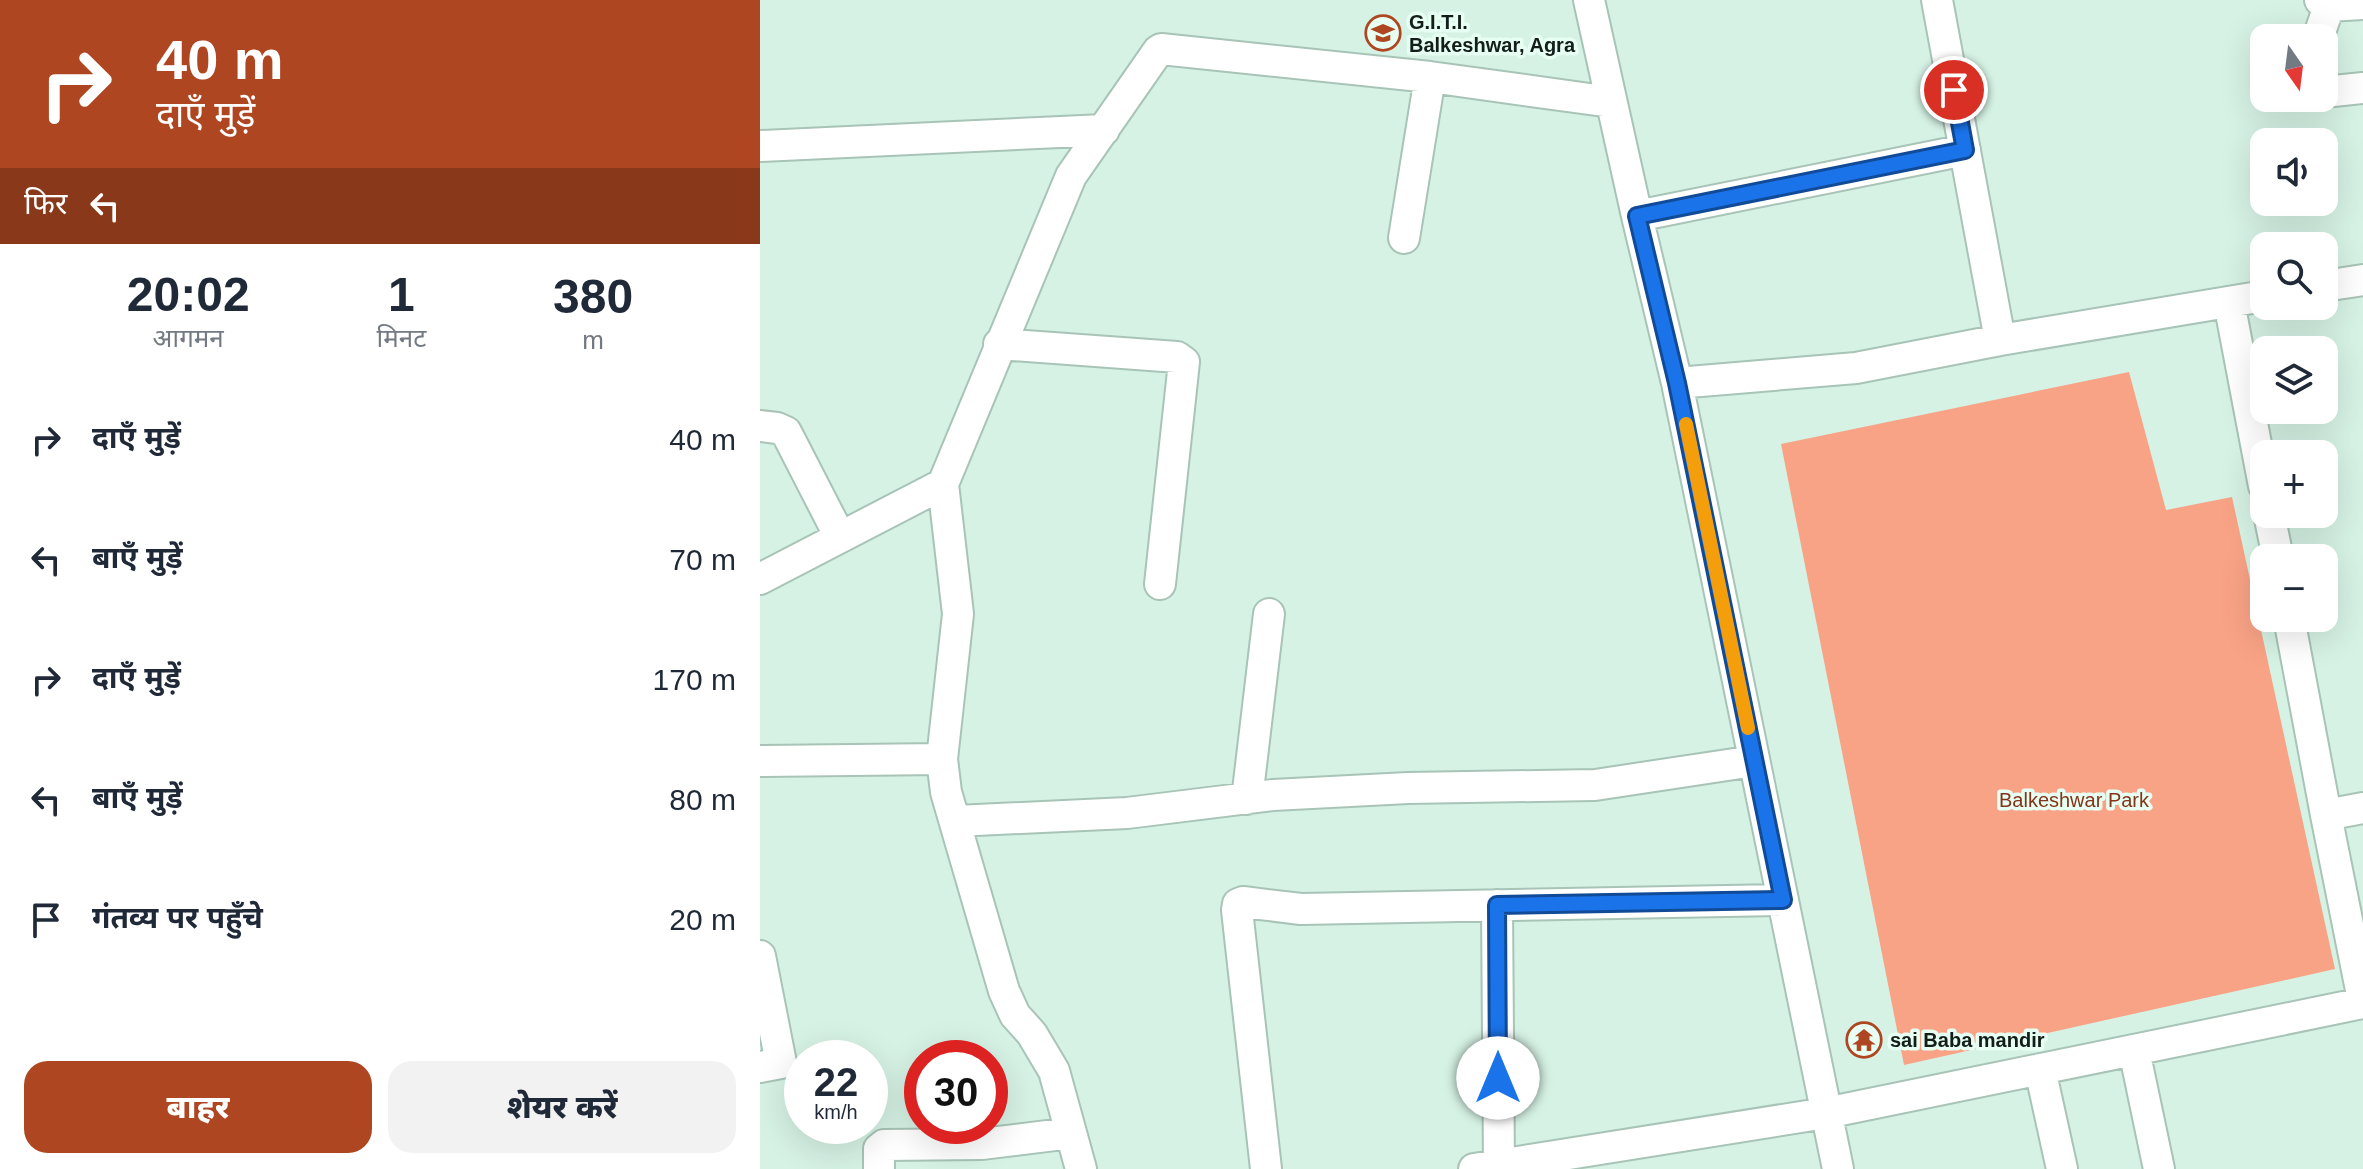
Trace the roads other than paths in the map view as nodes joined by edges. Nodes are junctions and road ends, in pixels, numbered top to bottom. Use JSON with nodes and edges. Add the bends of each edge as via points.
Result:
{"nodes":[{"id":1,"x":1589,"y":0,"type":"edge"},
{"id":2,"x":1937,"y":0,"type":"edge"},
{"id":3,"x":2325,"y":3,"type":"edge"},
{"id":4,"x":2363,"y":4,"type":"edge"},
{"id":5,"x":2321,"y":24,"type":"edge"},
{"id":6,"x":1430,"y":77,"type":"junction"},
{"id":7,"x":2363,"y":88,"type":"edge"},
{"id":8,"x":2338,"y":91,"type":"edge"},
{"id":9,"x":1611,"y":102,"type":"junction"},
{"id":10,"x":1104,"y":130,"type":"junction"},
{"id":11,"x":760,"y":146,"type":"edge"},
{"id":12,"x":1965,"y":150,"type":"junction"},
{"id":13,"x":1637,"y":216,"type":"junction"},
{"id":14,"x":1404,"y":238,"type":"dead end"},
{"id":15,"x":2363,"y":280,"type":"edge"},
{"id":16,"x":2338,"y":284,"type":"edge"},
{"id":17,"x":2250,"y":298,"type":"edge"},
{"id":18,"x":2229,"y":302,"type":"junction"},
{"id":19,"x":2000,"y":340,"type":"junction"},
{"id":20,"x":999,"y":344,"type":"junction"},
{"id":21,"x":1677,"y":383,"type":"junction"},
{"id":22,"x":760,"y":426,"type":"edge"},
{"id":23,"x":2255,"y":440,"type":"edge"},
{"id":24,"x":943,"y":484,"type":"junction"},
{"id":25,"x":840,"y":537,"type":"junction"},
{"id":26,"x":760,"y":579,"type":"edge"},
{"id":27,"x":1160,"y":584,"type":"dead end"},
{"id":28,"x":1269,"y":614,"type":"dead end"},
{"id":29,"x":2292,"y":632,"type":"edge"},
{"id":30,"x":942,"y":759,"type":"junction"},
{"id":31,"x":760,"y":761,"type":"edge"},
{"id":32,"x":1754,"y":761,"type":"junction"},
{"id":33,"x":1247,"y":799,"type":"junction"},
{"id":34,"x":2363,"y":808,"type":"edge"},
{"id":35,"x":2326,"y":815,"type":"junction"},
{"id":36,"x":956,"y":821,"type":"junction"},
{"id":37,"x":1783,"y":900,"type":"junction"},
{"id":38,"x":1497,"y":905,"type":"junction"},
{"id":39,"x":760,"y":956,"type":"edge"},
{"id":40,"x":2363,"y":1001,"type":"edge"},
{"id":41,"x":2134,"y":1050,"type":"junction"},
{"id":42,"x":760,"y":1067,"type":"edge"},
{"id":43,"x":2040,"y":1069,"type":"junction"},
{"id":44,"x":1826,"y":1113,"type":"junction"},
{"id":45,"x":1071,"y":1133,"type":"junction"},
{"id":46,"x":1491,"y":1168,"type":"edge"},
{"id":47,"x":879,"y":1169,"type":"edge"},
{"id":48,"x":1081,"y":1169,"type":"edge"},
{"id":49,"x":1266,"y":1169,"type":"edge"},
{"id":50,"x":1838,"y":1169,"type":"edge"},
{"id":51,"x":2062,"y":1169,"type":"edge"},
{"id":52,"x":2159,"y":1169,"type":"edge"}],
"edges":[{"from":1,"to":9,"type":"street"},
{"from":2,"to":12,"type":"street"},
{"from":3,"to":4,"type":"street"},
{"from":3,"to":5,"type":"street"},
{"from":6,"to":9,"type":"street"},
{"from":6,"to":10,"type":"street","via":[[1161,49]]},
{"from":6,"to":14,"type":"street"},
{"from":7,"to":8,"type":"street"},
{"from":9,"to":13,"type":"street"},
{"from":10,"to":11,"type":"street"},
{"from":10,"to":20,"type":"street","via":[[1071,176]]},
{"from":12,"to":13,"type":"street"},
{"from":12,"to":19,"type":"street"},
{"from":13,"to":21,"type":"street"},
{"from":15,"to":16,"type":"street"},
{"from":17,"to":18,"type":"street"},
{"from":18,"to":19,"type":"street"},
{"from":18,"to":23,"type":"street"},
{"from":19,"to":21,"type":"street","via":[[1856,368]]},
{"from":20,"to":24,"type":"street"},
{"from":20,"to":27,"type":"street","via":[[1177,357],[1184,362]]},
{"from":21,"to":32,"type":"street"},
{"from":22,"to":25,"type":"street","via":[[786,432]]},
{"from":24,"to":25,"type":"street"},
{"from":24,"to":30,"type":"street","via":[[958,614]]},
{"from":25,"to":26,"type":"street"},
{"from":28,"to":33,"type":"street"},
{"from":29,"to":35,"type":"street"},
{"from":30,"to":31,"type":"street"},
{"from":30,"to":36,"type":"street"},
{"from":32,"to":33,"type":"street","via":[[1595,785],[1408,788]]},
{"from":32,"to":37,"type":"street"},
{"from":33,"to":36,"type":"street","via":[[1127,813]]},
{"from":34,"to":35,"type":"street"},
{"from":35,"to":40,"type":"street"},
{"from":36,"to":45,"type":"street","via":[[1004,991],[1054,1071]]},
{"from":37,"to":38,"type":"street"},
{"from":37,"to":44,"type":"street"},
{"from":38,"to":46,"type":"street"},
{"from":38,"to":49,"type":"street","via":[[1301,909],[1238,904]]},
{"from":39,"to":42,"type":"street","via":[[781,1063]]},
{"from":40,"to":41,"type":"street"},
{"from":41,"to":43,"type":"street"},
{"from":41,"to":52,"type":"street"},
{"from":43,"to":44,"type":"street"},
{"from":43,"to":51,"type":"street"},
{"from":44,"to":46,"type":"street"},
{"from":44,"to":50,"type":"street"},
{"from":45,"to":47,"type":"street","via":[[982,1144],[884,1145],[877,1155]]},
{"from":45,"to":48,"type":"street"}]}
